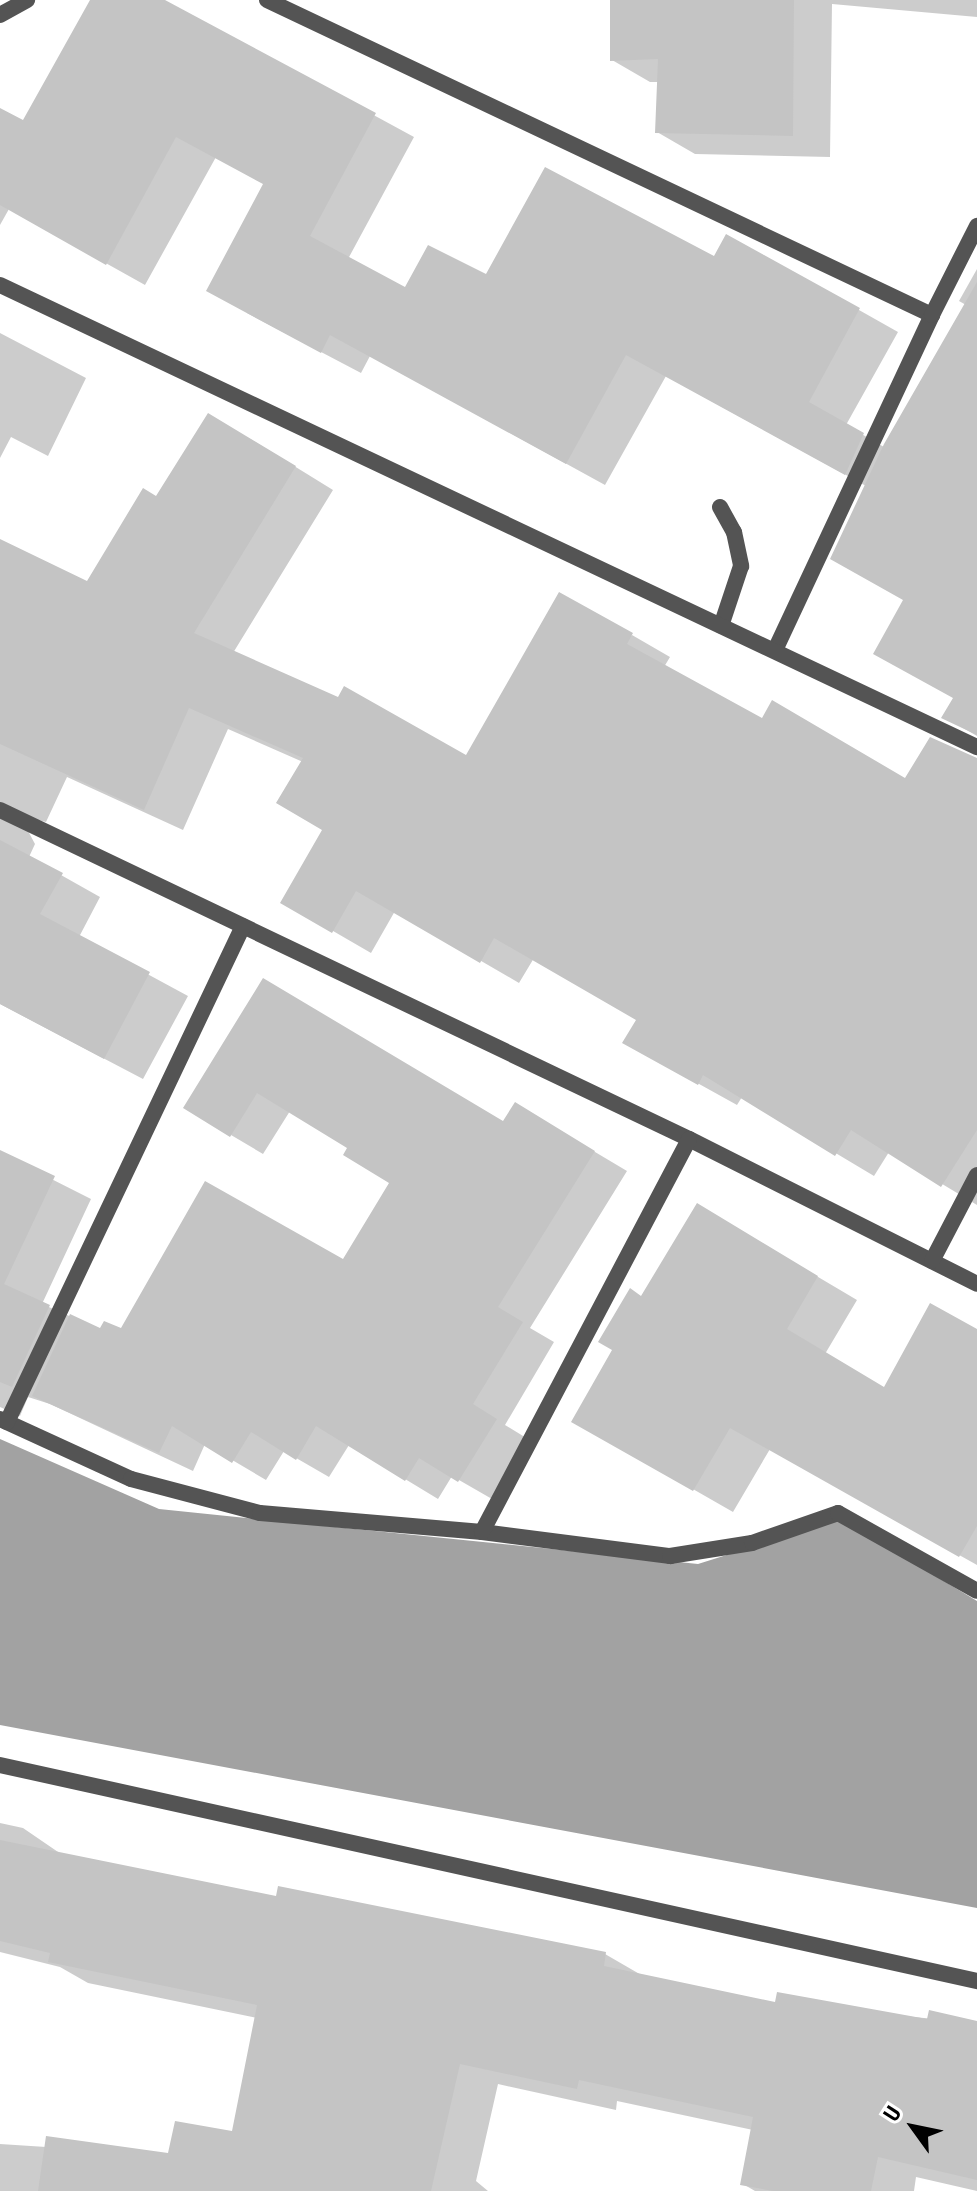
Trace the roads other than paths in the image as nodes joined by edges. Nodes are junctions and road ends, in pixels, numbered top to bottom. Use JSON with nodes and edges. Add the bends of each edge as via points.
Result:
{"nodes":[{"id":1,"x":27,"y":0,"type":"edge"},
{"id":2,"x":267,"y":0,"type":"edge"},
{"id":3,"x":0,"y":15,"type":"edge"},
{"id":4,"x":977,"y":226,"type":"edge"},
{"id":5,"x":0,"y":285,"type":"edge"},
{"id":6,"x":932,"y":315,"type":"junction"},
{"id":7,"x":720,"y":507,"type":"dead end"},
{"id":8,"x":721,"y":626,"type":"junction"},
{"id":9,"x":776,"y":648,"type":"junction"},
{"id":10,"x":977,"y":747,"type":"edge"},
{"id":11,"x":0,"y":810,"type":"edge"},
{"id":12,"x":243,"y":926,"type":"junction"},
{"id":13,"x":689,"y":1139,"type":"junction"},
{"id":14,"x":977,"y":1175,"type":"edge"},
{"id":15,"x":932,"y":1261,"type":"junction"},
{"id":16,"x":977,"y":1284,"type":"edge"},
{"id":17,"x":3,"y":1420,"type":"edge"},
{"id":18,"x":482,"y":1532,"type":"junction"},
{"id":19,"x":977,"y":1591,"type":"edge"},
{"id":20,"x":0,"y":1765,"type":"edge"},
{"id":21,"x":977,"y":1981,"type":"edge"}],
"edges":[{"from":1,"to":3,"type":"street"},
{"from":2,"to":6,"type":"street"},
{"from":4,"to":6,"type":"street"},
{"from":5,"to":8,"type":"street"},
{"from":6,"to":9,"type":"street"},
{"from":7,"to":8,"type":"street","via":[[734,532],[741,566]]},
{"from":8,"to":9,"type":"street"},
{"from":9,"to":10,"type":"street"},
{"from":11,"to":12,"type":"street"},
{"from":12,"to":13,"type":"street"},
{"from":12,"to":17,"type":"street"},
{"from":13,"to":15,"type":"street"},
{"from":13,"to":18,"type":"street"},
{"from":14,"to":15,"type":"street"},
{"from":15,"to":16,"type":"street"},
{"from":17,"to":18,"type":"street","via":[[131,1479],[260,1513]]},
{"from":18,"to":19,"type":"street","via":[[670,1556],[752,1543],[838,1513]]},
{"from":20,"to":21,"type":"street"}]}
